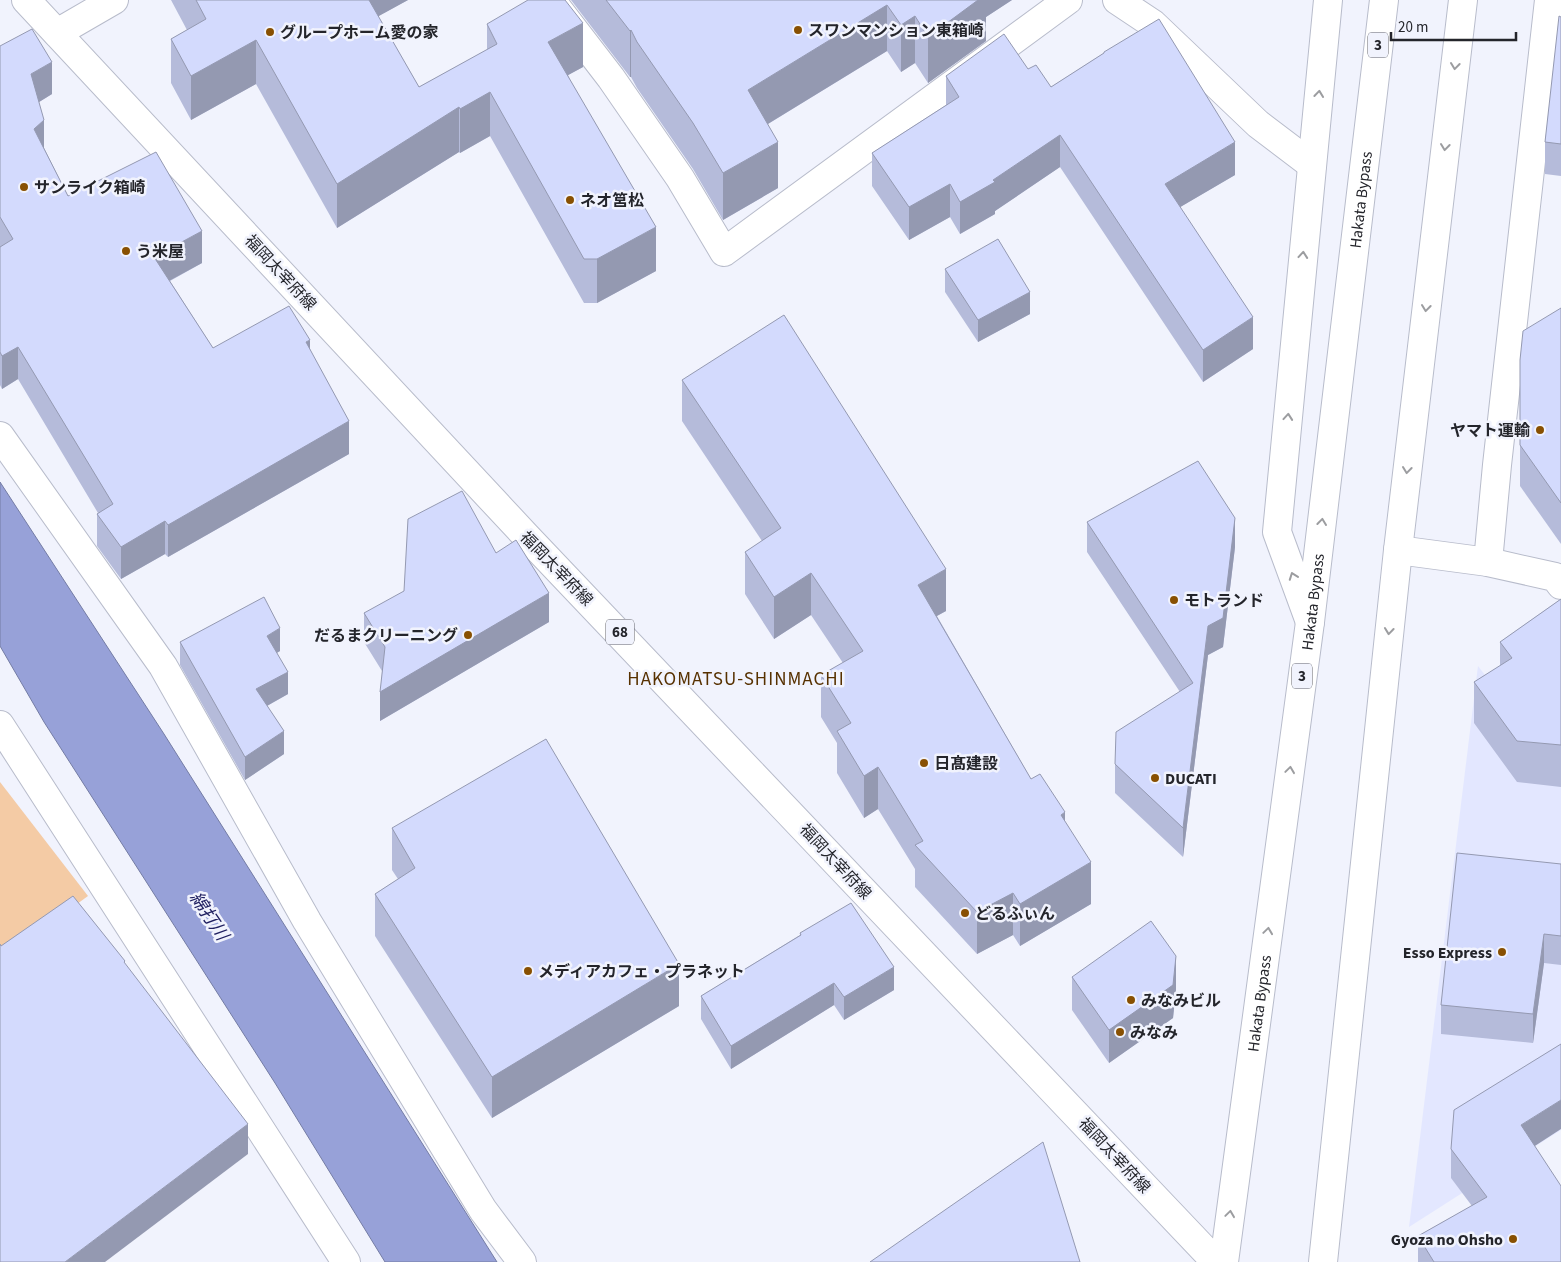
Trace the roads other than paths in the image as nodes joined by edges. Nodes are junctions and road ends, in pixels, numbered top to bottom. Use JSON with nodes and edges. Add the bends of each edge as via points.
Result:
{"nodes":[{"id":1,"x":26,"y":0,"type":"edge"},
{"id":2,"x":114,"y":0,"type":"edge"},
{"id":3,"x":552,"y":0,"type":"edge"},
{"id":4,"x":1068,"y":0,"type":"edge"},
{"id":5,"x":1117,"y":0,"type":"edge"},
{"id":6,"x":1328,"y":0,"type":"edge"},
{"id":7,"x":1384,"y":0,"type":"edge"},
{"id":8,"x":1463,"y":0,"type":"edge"},
{"id":9,"x":1549,"y":0,"type":"edge"},
{"id":10,"x":57,"y":33,"type":"junction"},
{"id":11,"x":1312,"y":165,"type":"junction"},
{"id":12,"x":0,"y":436,"type":"edge"},
{"id":13,"x":1398,"y":550,"type":"junction"},
{"id":14,"x":1488,"y":562,"type":"junction"},
{"id":15,"x":1561,"y":585,"type":"edge"},
{"id":16,"x":1310,"y":622,"type":"junction"},
{"id":17,"x":0,"y":725,"type":"edge"},
{"id":18,"x":346,"y":1262,"type":"edge"},
{"id":19,"x":522,"y":1262,"type":"edge"},
{"id":20,"x":1216,"y":1262,"type":"edge"},
{"id":21,"x":1224,"y":1262,"type":"edge"},
{"id":22,"x":1323,"y":1262,"type":"edge"}],
"edges":[{"from":1,"to":10,"type":"main road","name":"福岡太宰府線","number":"68"},
{"from":2,"to":10,"type":"main road"},
{"from":3,"to":4,"type":"main road","via":[[617,85],[680,178],[724,252]]},
{"from":5,"to":11,"type":"main road","via":[[1153,24],[1258,124]]},
{"from":11,"to":6,"type":"main road","one_way":true},
{"from":16,"to":7,"type":"main road","name":"Hakata Bypass","number":"3","one_way":true},
{"from":8,"to":13,"type":"main road","one_way":true},
{"from":9,"to":14,"type":"main road","via":[[1496,465]]},
{"from":10,"to":20,"type":"main road","name":"福岡太宰府線","number":"68","via":[[526,536]]},
{"from":16,"to":11,"type":"main road","one_way":true,"via":[[1277,532]]},
{"from":12,"to":19,"type":"main road","via":[[162,666],[312,929],[482,1210]]},
{"from":13,"to":14,"type":"main road"},
{"from":13,"to":22,"type":"main road","one_way":true},
{"from":14,"to":15,"type":"main road","via":[[1555,577]]},
{"from":21,"to":16,"type":"main road","name":"Hakata Bypass","number":"3","one_way":true},
{"from":17,"to":18,"type":"main road"}]}
